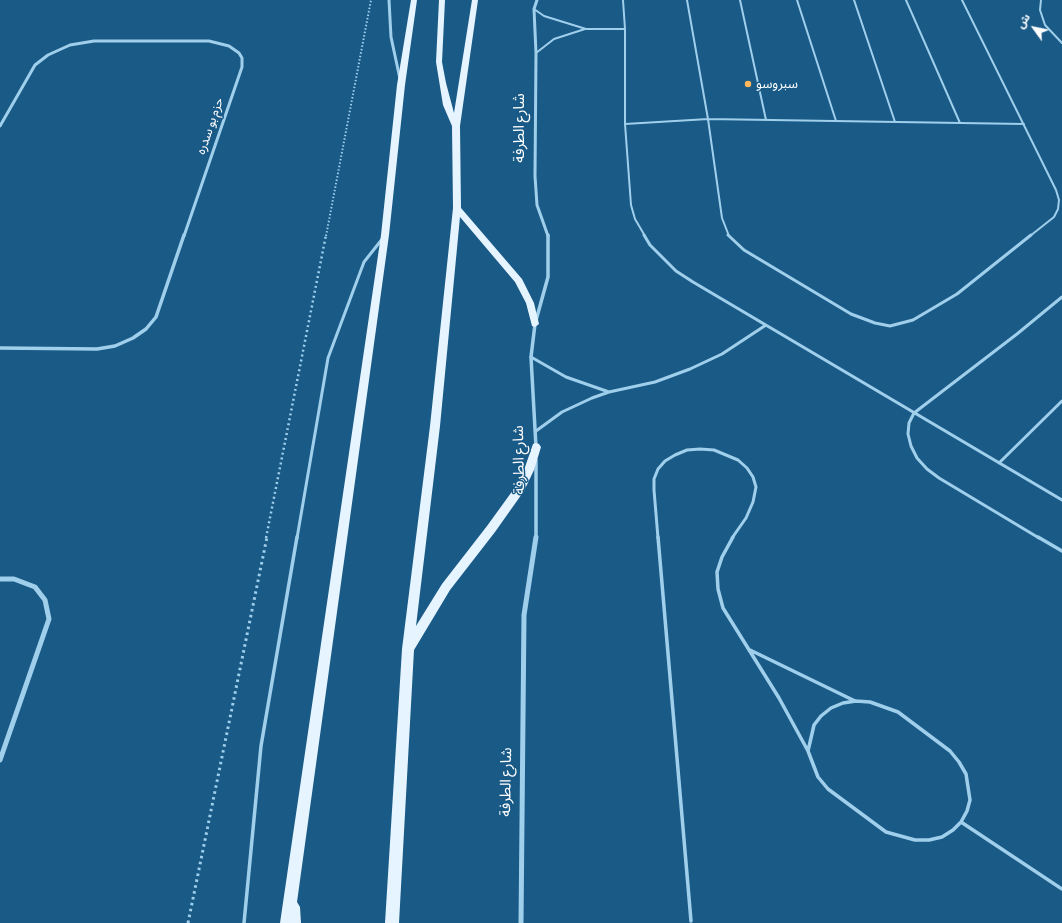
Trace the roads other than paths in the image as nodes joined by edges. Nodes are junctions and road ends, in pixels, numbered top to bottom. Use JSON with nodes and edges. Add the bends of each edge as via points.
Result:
{"nodes":[{"id":1,"x":389,"y":0,"type":"edge"},
{"id":2,"x":414,"y":0,"type":"edge"},
{"id":3,"x":442,"y":0,"type":"edge"},
{"id":4,"x":475,"y":0,"type":"edge"},
{"id":5,"x":537,"y":0,"type":"edge"},
{"id":6,"x":623,"y":0,"type":"edge"},
{"id":7,"x":687,"y":0,"type":"edge"},
{"id":8,"x":740,"y":0,"type":"edge"},
{"id":9,"x":797,"y":0,"type":"edge"},
{"id":10,"x":854,"y":0,"type":"edge"},
{"id":11,"x":906,"y":0,"type":"edge"},
{"id":12,"x":962,"y":0,"type":"edge"},
{"id":13,"x":1041,"y":0,"type":"edge"},
{"id":14,"x":534,"y":9,"type":"junction"},
{"id":15,"x":586,"y":29,"type":"junction"},
{"id":16,"x":625,"y":29,"type":"junction"},
{"id":17,"x":1062,"y":43,"type":"edge"},
{"id":18,"x":536,"y":52,"type":"junction"},
{"id":19,"x":401,"y":85,"type":"junction"},
{"id":20,"x":708,"y":119,"type":"junction"},
{"id":21,"x":766,"y":120,"type":"junction"},
{"id":22,"x":836,"y":121,"type":"junction"},
{"id":23,"x":895,"y":122,"type":"junction"},
{"id":24,"x":960,"y":123,"type":"junction"},
{"id":25,"x":625,"y":124,"type":"junction"},
{"id":26,"x":1024,"y":124,"type":"junction"},
{"id":27,"x":0,"y":126,"type":"edge"},
{"id":28,"x":456,"y":126,"type":"junction"},
{"id":29,"x":457,"y":208,"type":"junction"},
{"id":30,"x":385,"y":235,"type":"junction"},
{"id":31,"x":1062,"y":297,"type":"edge"},
{"id":32,"x":535,"y":324,"type":"junction"},
{"id":33,"x":766,"y":325,"type":"junction"},
{"id":34,"x":0,"y":348,"type":"edge"},
{"id":35,"x":531,"y":357,"type":"junction"},
{"id":36,"x":609,"y":392,"type":"junction"},
{"id":37,"x":1062,"y":401,"type":"edge"},
{"id":38,"x":914,"y":413,"type":"junction"},
{"id":39,"x":536,"y":431,"type":"junction"},
{"id":40,"x":536,"y":448,"type":"junction"},
{"id":41,"x":999,"y":463,"type":"junction"},
{"id":42,"x":1062,"y":500,"type":"edge"},
{"id":43,"x":1062,"y":551,"type":"edge"},
{"id":44,"x":0,"y":579,"type":"edge"},
{"id":45,"x":408,"y":649,"type":"junction"},
{"id":46,"x":748,"y":650,"type":"junction"},
{"id":47,"x":856,"y":701,"type":"junction"},
{"id":48,"x":808,"y":751,"type":"junction"},
{"id":49,"x":0,"y":760,"type":"edge"},
{"id":50,"x":961,"y":822,"type":"junction"},
{"id":51,"x":292,"y":883,"type":"junction"},
{"id":52,"x":1062,"y":889,"type":"edge"},
{"id":53,"x":691,"y":921,"type":"dead end"},
{"id":54,"x":244,"y":923,"type":"edge"},
{"id":55,"x":287,"y":923,"type":"edge"},
{"id":56,"x":294,"y":923,"type":"edge"},
{"id":57,"x":392,"y":923,"type":"edge"},
{"id":58,"x":520,"y":923,"type":"edge"}],
"edges":[{"from":1,"to":19,"type":"street","via":[[391,37]]},
{"from":2,"to":19,"type":"main road"},
{"from":3,"to":28,"type":"main road","via":[[439,62],[442,83]]},
{"from":4,"to":28,"type":"main road"},
{"from":5,"to":14,"type":"street","name":"شارع الطرفة"},
{"from":6,"to":16,"type":"lane"},
{"from":7,"to":20,"type":"lane"},
{"from":8,"to":21,"type":"lane"},
{"from":9,"to":22,"type":"lane"},
{"from":10,"to":23,"type":"lane"},
{"from":11,"to":24,"type":"lane"},
{"from":12,"to":26,"type":"lane"},
{"from":13,"to":17,"type":"lane","via":[[1040,10],[1045,25]]},
{"from":14,"to":15,"type":"lane","via":[[557,21]]},
{"from":14,"to":18,"type":"street","name":"شارع الطرفة"},
{"from":15,"to":16,"type":"lane"},
{"from":15,"to":18,"type":"lane","via":[[561,36]]},
{"from":16,"to":25,"type":"lane"},
{"from":18,"to":32,"type":"street","name":"شارع الطرفة","via":[[535,176],[537,205],[548,236],[548,277]]},
{"from":19,"to":30,"type":"main road"},
{"from":20,"to":21,"type":"lane"},
{"from":20,"to":25,"type":"lane"},
{"from":20,"to":26,"type":"lane","via":[[722,218],[728,234],[735,243],[754,257],[852,314],[890,326],[913,320],[957,294],[1054,217],[1059,200]]},
{"from":21,"to":22,"type":"lane"},
{"from":22,"to":23,"type":"lane"},
{"from":23,"to":24,"type":"lane"},
{"from":24,"to":26,"type":"lane"},
{"from":25,"to":33,"type":"lane","via":[[631,205],[635,219],[647,241],[676,271]]},
{"from":27,"to":34,"type":"street","name":"حزم بو سدره","via":[[35,65],[48,55],[70,45],[94,41],[209,41],[229,46],[240,53],[242,58],[242,67],[156,317],[146,329],[115,346],[97,349]]},
{"from":28,"to":29,"type":"main road"},
{"from":29,"to":32,"type":"main road","via":[[519,281],[530,304]]},
{"from":29,"to":45,"type":"main road","via":[[435,426]]},
{"from":30,"to":51,"type":"main road"},
{"from":30,"to":54,"type":"lane","via":[[364,262],[328,358],[261,746]]},
{"from":31,"to":38,"type":"lane"},
{"from":32,"to":35,"type":"street","name":"شارع الطرفة"},
{"from":33,"to":36,"type":"lane","via":[[722,354],[690,369],[655,382]]},
{"from":33,"to":38,"type":"lane"},
{"from":35,"to":36,"type":"lane","via":[[566,378]]},
{"from":35,"to":39,"type":"street","name":"شارع الطرفة"},
{"from":36,"to":39,"type":"lane","via":[[562,412]]},
{"from":37,"to":41,"type":"lane"},
{"from":38,"to":41,"type":"lane"},
{"from":38,"to":43,"type":"lane","via":[[909,423],[908,434],[917,458],[927,468],[939,478]]},
{"from":39,"to":40,"type":"street","name":"شارع الطرفة"},
{"from":40,"to":45,"type":"main road","via":[[520,488],[446,587]]},
{"from":40,"to":58,"type":"street","name":"شارع الطرفة","via":[[536,542],[524,615]]},
{"from":41,"to":42,"type":"lane"},
{"from":44,"to":49,"type":"street","via":[[14,579],[35,587],[45,600],[49,619]]},
{"from":45,"to":57,"type":"main road"},
{"from":46,"to":47,"type":"lane"},
{"from":46,"to":48,"type":"lane","via":[[779,698]]},
{"from":46,"to":53,"type":"lane","via":[[723,608],[717,572],[728,544],[746,518],[753,502],[756,487],[753,477],[738,460],[726,454],[714,450],[687,450],[670,458],[658,469],[654,479],[654,490]]},
{"from":47,"to":48,"type":"lane","via":[[831,708],[821,716],[814,725]]},
{"from":47,"to":50,"type":"lane","via":[[884,706],[898,712],[950,751],[966,774],[969,787],[970,800]]},
{"from":48,"to":50,"type":"lane","via":[[818,777],[828,790],[886,832],[915,840],[929,840],[942,837]]},
{"from":50,"to":52,"type":"lane"},
{"from":51,"to":55,"type":"main road"},
{"from":51,"to":56,"type":"main road"}]}
